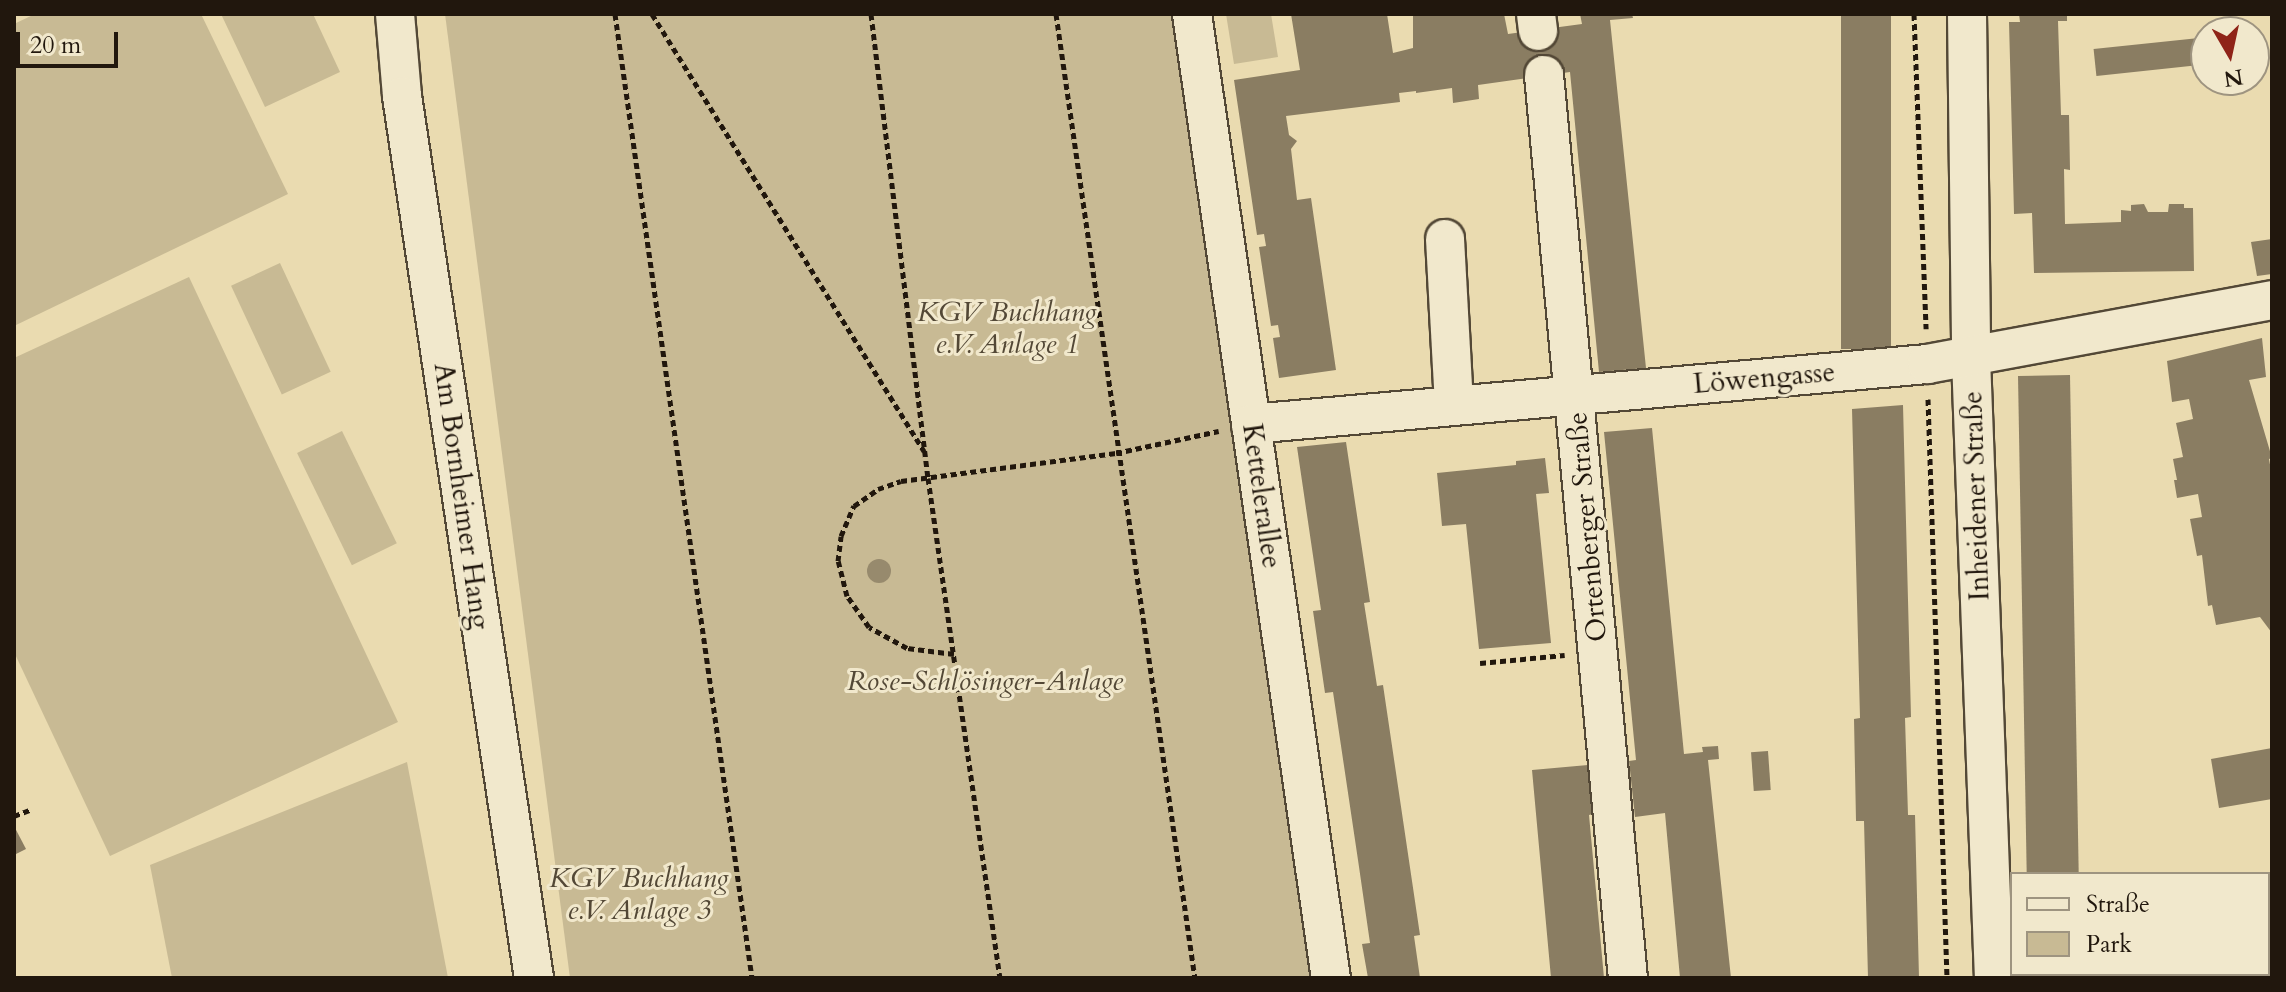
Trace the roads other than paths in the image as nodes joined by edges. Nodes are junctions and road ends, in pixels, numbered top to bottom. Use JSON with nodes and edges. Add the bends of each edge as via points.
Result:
{"nodes":[{"id":1,"x":395,"y":14,"type":"edge"},
{"id":2,"x":1192,"y":14,"type":"edge"},
{"id":3,"x":1967,"y":14,"type":"edge"},
{"id":4,"x":1544,"y":75,"type":"dead end"},
{"id":5,"x":1445,"y":239,"type":"dead end"},
{"id":6,"x":2272,"y":300,"type":"edge"},
{"id":7,"x":1971,"y":358,"type":"junction"},
{"id":8,"x":1576,"y":393,"type":"junction"},
{"id":9,"x":1454,"y":405,"type":"junction"},
{"id":10,"x":1251,"y":424,"type":"junction"},
{"id":11,"x":534,"y":978,"type":"edge"},
{"id":12,"x":1331,"y":978,"type":"edge"},
{"id":13,"x":1628,"y":978,"type":"edge"},
{"id":14,"x":1994,"y":978,"type":"edge"}],
"edges":[{"from":1,"to":11,"type":"street","name":"Am Bornheimer Hang","via":[[402,96]]},
{"from":2,"to":10,"type":"street","name":"Kettelerallee"},
{"from":3,"to":7,"type":"street","name":"Inheidener Straße"},
{"from":4,"to":8,"type":"street","name":"Ortenberger Straße"},
{"from":5,"to":9,"type":"street"},
{"from":6,"to":7,"type":"street","name":"Löwengasse"},
{"from":7,"to":8,"type":"street","name":"Löwengasse"},
{"from":7,"to":14,"type":"street","name":"Inheidener Straße"},
{"from":8,"to":9,"type":"street","name":"Löwengasse"},
{"from":8,"to":13,"type":"street","name":"Ortenberger Straße"},
{"from":9,"to":10,"type":"street","name":"Löwengasse"},
{"from":10,"to":12,"type":"street","name":"Kettelerallee"}]}
